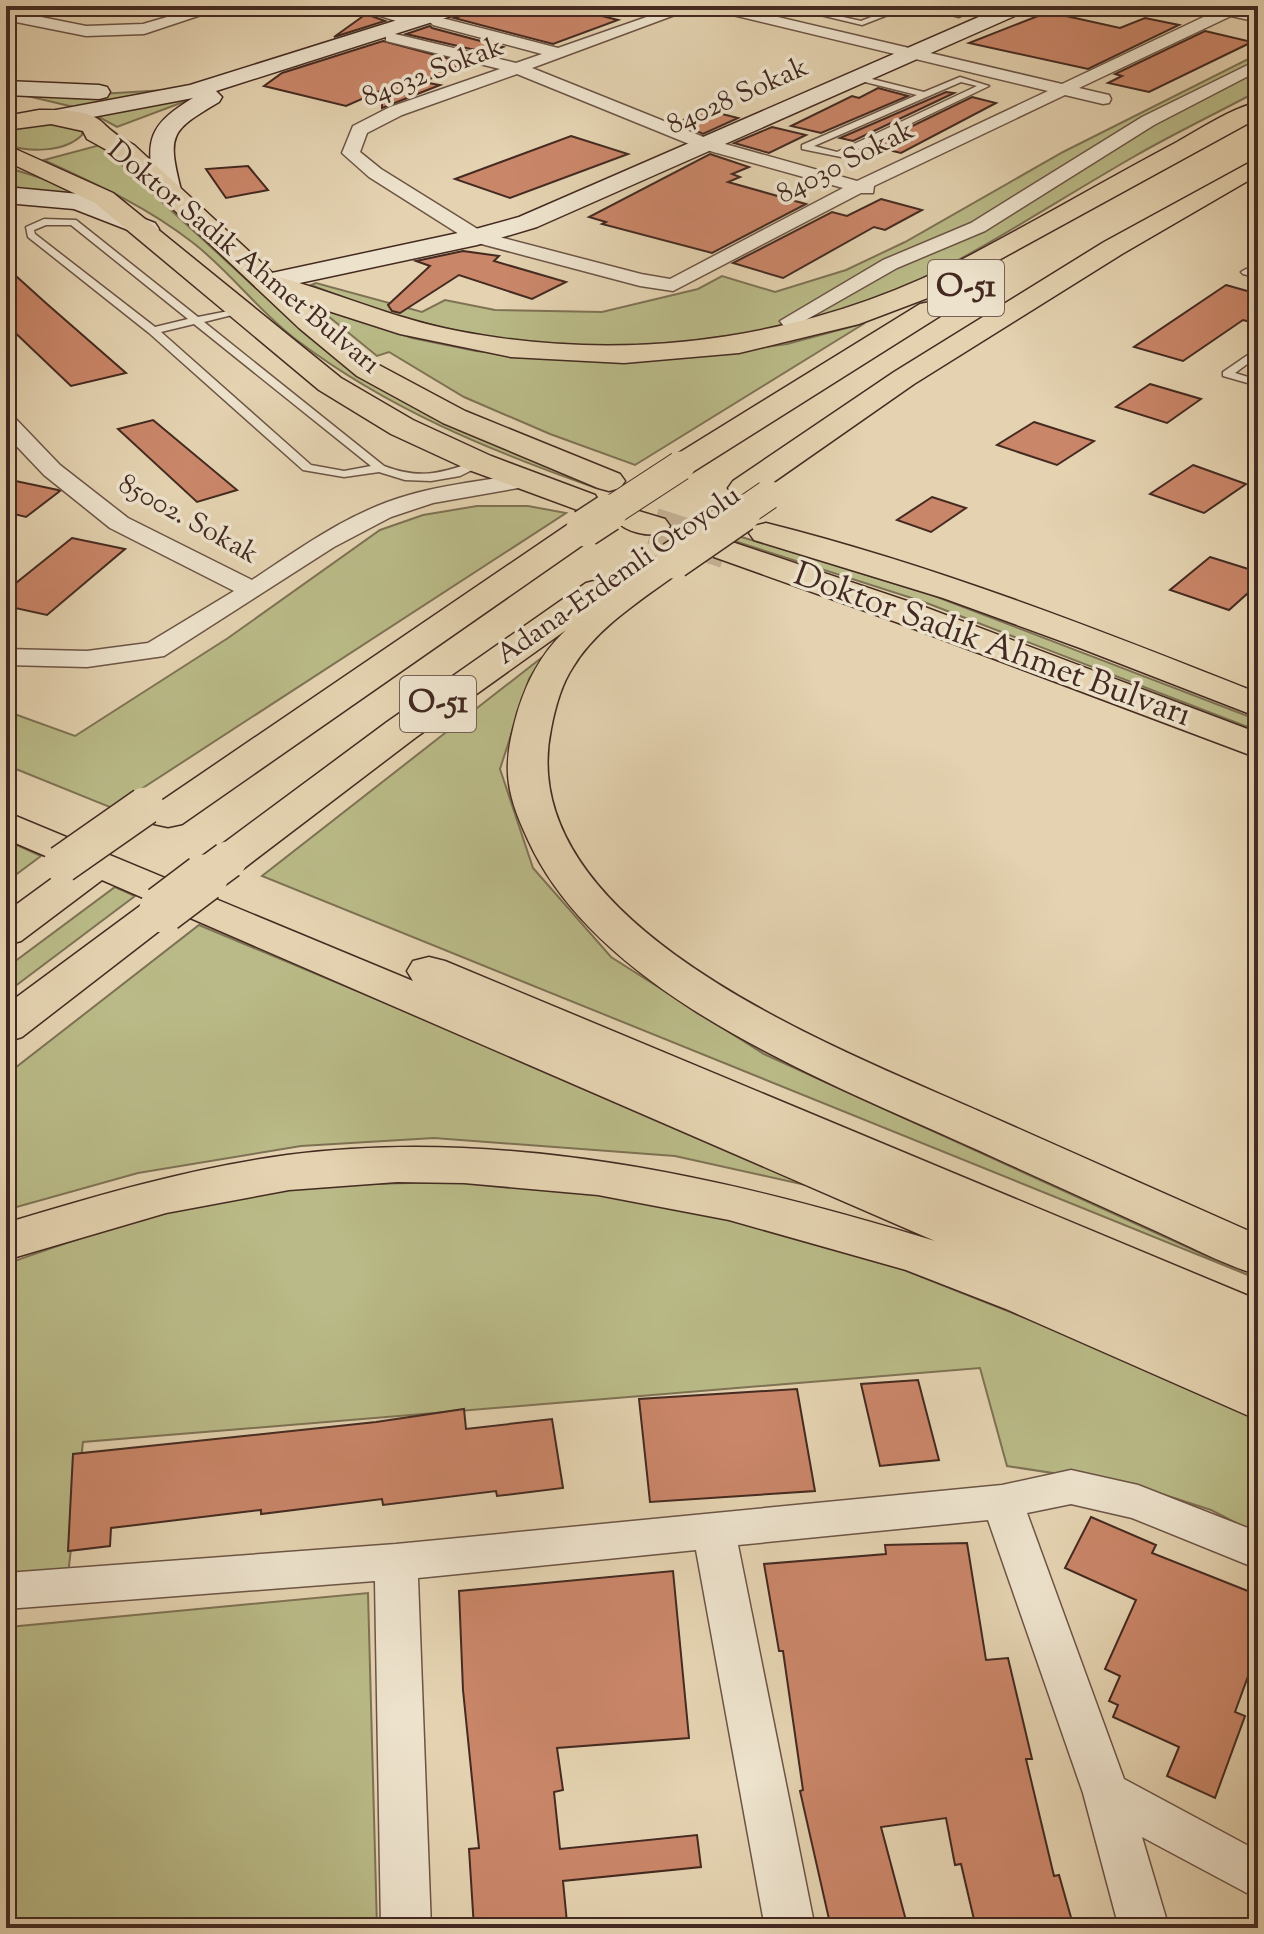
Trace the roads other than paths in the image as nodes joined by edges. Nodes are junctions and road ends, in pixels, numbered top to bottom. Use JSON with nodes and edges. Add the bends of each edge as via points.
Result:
{"nodes":[{"id":1,"x":221,"y":6,"type":"edge"},
{"id":2,"x":356,"y":6,"type":"edge"},
{"id":3,"x":463,"y":6,"type":"edge"},
{"id":4,"x":490,"y":6,"type":"edge"},
{"id":5,"x":692,"y":6,"type":"edge"},
{"id":6,"x":712,"y":6,"type":"edge"},
{"id":7,"x":907,"y":6,"type":"edge"},
{"id":8,"x":924,"y":6,"type":"edge"},
{"id":9,"x":1207,"y":6,"type":"edge"},
{"id":10,"x":1014,"y":9,"type":"edge"},
{"id":11,"x":968,"y":10,"type":"edge"},
{"id":12,"x":1229,"y":11,"type":"junction"},
{"id":13,"x":816,"y":13,"type":"dead end"},
{"id":14,"x":6,"y":15,"type":"edge"},
{"id":15,"x":1258,"y":17,"type":"edge"},
{"id":16,"x":415,"y":22,"type":"junction"},
{"id":17,"x":438,"y":22,"type":"junction"},
{"id":18,"x":391,"y":38,"type":"junction"},
{"id":19,"x":911,"y":52,"type":"junction"},
{"id":20,"x":557,"y":53,"type":"junction"},
{"id":21,"x":1258,"y":65,"type":"edge"},
{"id":22,"x":271,"y":67,"type":"junction"},
{"id":23,"x":517,"y":68,"type":"junction"},
{"id":24,"x":856,"y":77,"type":"junction"},
{"id":25,"x":6,"y":88,"type":"edge"},
{"id":26,"x":1062,"y":89,"type":"junction"},
{"id":27,"x":924,"y":94,"type":"junction"},
{"id":28,"x":211,"y":97,"type":"junction"},
{"id":29,"x":1103,"y":99,"type":"dead end"},
{"id":30,"x":6,"y":100,"type":"edge"},
{"id":31,"x":1258,"y":109,"type":"edge"},
{"id":32,"x":56,"y":117,"type":"junction"},
{"id":33,"x":1258,"y":122,"type":"edge"},
{"id":34,"x":6,"y":123,"type":"edge"},
{"id":35,"x":95,"y":134,"type":"junction"},
{"id":36,"x":705,"y":144,"type":"junction"},
{"id":37,"x":8,"y":155,"type":"edge"},
{"id":38,"x":1258,"y":165,"type":"edge"},
{"id":39,"x":1258,"y":178,"type":"edge"},
{"id":40,"x":858,"y":187,"type":"junction"},
{"id":41,"x":168,"y":190,"type":"junction"},
{"id":42,"x":879,"y":192,"type":"dead end"},
{"id":43,"x":6,"y":195,"type":"edge"},
{"id":44,"x":146,"y":229,"type":"junction"},
{"id":45,"x":477,"y":237,"type":"junction"},
{"id":46,"x":1246,"y":272,"type":"dead end"},
{"id":47,"x":1258,"y":275,"type":"edge"},
{"id":48,"x":267,"y":282,"type":"junction"},
{"id":49,"x":240,"y":310,"type":"junction"},
{"id":50,"x":197,"y":320,"type":"junction"},
{"id":51,"x":790,"y":321,"type":"dead end"},
{"id":52,"x":153,"y":331,"type":"junction"},
{"id":53,"x":1258,"y":351,"type":"edge"},
{"id":54,"x":1258,"y":383,"type":"edge"},
{"id":55,"x":6,"y":422,"type":"edge"},
{"id":56,"x":480,"y":463,"type":"junction"},
{"id":57,"x":380,"y":468,"type":"junction"},
{"id":58,"x":524,"y":480,"type":"junction"},
{"id":59,"x":609,"y":481,"type":"dead end"},
{"id":60,"x":419,"y":488,"type":"junction"},
{"id":61,"x":756,"y":491,"type":"junction"},
{"id":62,"x":584,"y":515,"type":"junction"},
{"id":63,"x":659,"y":527,"type":"junction"},
{"id":64,"x":253,"y":590,"type":"junction"},
{"id":65,"x":6,"y":657,"type":"edge"},
{"id":66,"x":1258,"y":706,"type":"edge"},
{"id":67,"x":1258,"y":746,"type":"edge"},
{"id":68,"x":6,"y":795,"type":"edge"},
{"id":69,"x":6,"y":824,"type":"edge"},
{"id":70,"x":74,"y":868,"type":"junction"},
{"id":71,"x":6,"y":904,"type":"edge"},
{"id":72,"x":6,"y":932,"type":"edge"},
{"id":73,"x":6,"y":1027,"type":"edge"},
{"id":74,"x":6,"y":1242,"type":"edge"},
{"id":75,"x":1258,"y":1256,"type":"edge"},
{"id":76,"x":1258,"y":1322,"type":"edge"},
{"id":77,"x":1258,"y":1358,"type":"edge"},
{"id":78,"x":1258,"y":1399,"type":"edge"},
{"id":79,"x":1002,"y":1502,"type":"junction"},
{"id":80,"x":714,"y":1531,"type":"junction"},
{"id":81,"x":1258,"y":1551,"type":"edge"},
{"id":82,"x":396,"y":1562,"type":"junction"},
{"id":83,"x":6,"y":1591,"type":"edge"},
{"id":84,"x":1106,"y":1793,"type":"junction"},
{"id":85,"x":1258,"y":1876,"type":"edge"},
{"id":86,"x":406,"y":1928,"type":"edge"},
{"id":87,"x":790,"y":1928,"type":"edge"},
{"id":88,"x":1144,"y":1928,"type":"edge"}],
"edges":[{"from":1,"to":14,"type":"street","via":[[144,29],[86,31]]},
{"from":2,"to":16,"type":"street"},
{"from":3,"to":16,"type":"main road"},
{"from":4,"to":17,"type":"main road"},
{"from":5,"to":20,"type":"street","name":"84032 Sokak"},
{"from":6,"to":19,"type":"street"},
{"from":7,"to":13,"type":"lane","via":[[862,23]]},
{"from":8,"to":11,"type":"lane"},
{"from":9,"to":12,"type":"street"},
{"from":10,"to":11,"type":"main road"},
{"from":10,"to":19,"type":"main road","name":"84028 Sokak"},
{"from":12,"to":15,"type":"street"},
{"from":12,"to":26,"type":"street","name":"84030 Sokak"},
{"from":16,"to":22,"type":"main road"},
{"from":17,"to":18,"type":"main road"},
{"from":17,"to":20,"type":"street"},
{"from":18,"to":23,"type":"street"},
{"from":18,"to":28,"type":"main road"},
{"from":19,"to":24,"type":"main road","name":"84028 Sokak"},
{"from":19,"to":26,"type":"street"},
{"from":20,"to":23,"type":"street","name":"84032 Sokak"},
{"from":21,"to":51,"type":"street","via":[[1148,121],[978,227],[890,264]]},
{"from":22,"to":25,"type":"main road","via":[[166,88],[80,93]]},
{"from":22,"to":32,"type":"main road","via":[[194,91]]},
{"from":23,"to":36,"type":"street"},
{"from":23,"to":45,"type":"street","name":"84032 Sokak","via":[[396,111],[359,130],[351,153]]},
{"from":24,"to":27,"type":"lane"},
{"from":24,"to":36,"type":"main road","name":"84028 Sokak"},
{"from":26,"to":29,"type":"street"},
{"from":26,"to":40,"type":"street","name":"84030 Sokak"},
{"from":27,"to":27,"type":"lane","via":[[960,79],[985,86],[838,155],[805,147]]},
{"from":28,"to":35,"type":"main road","via":[[136,126]]},
{"from":28,"to":41,"type":"main road","via":[[162,133],[158,149]]},
{"from":30,"to":32,"type":"main road"},
{"from":31,"to":48,"type":"main road","via":[[978,263],[900,300],[827,327],[738,346],[540,351],[400,326]]},
{"from":32,"to":34,"type":"main road"},
{"from":32,"to":35,"type":"main road","name":"Doktor Sadık Ahmet Bulvarı","via":[[85,122]]},
{"from":33,"to":62,"type":"main road","name":"Adana-Erdemli Otoyolu","number":"O-51","bridge":true,"via":[[990,274],[680,466]]},
{"from":35,"to":37,"type":"main road","via":[[66,151]]},
{"from":35,"to":41,"type":"main road","name":"Doktor Sadık Ahmet Bulvarı","via":[[125,150]]},
{"from":36,"to":40,"type":"street"},
{"from":36,"to":45,"type":"main road","name":"84028 Sokak","via":[[528,222]]},
{"from":37,"to":44,"type":"main road","name":"Doktor Sadık Ahmet Bulvarı","via":[[104,198]]},
{"from":38,"to":61,"type":"main road","name":"Adana-Erdemli Otoyolu","number":"O-51","via":[[917,370]]},
{"from":39,"to":61,"type":"main road"},
{"from":40,"to":42,"type":"street"},
{"from":40,"to":45,"type":"street","name":"84030 Sokak","via":[[673,285]]},
{"from":41,"to":48,"type":"main road","name":"Doktor Sadık Ahmet Bulvarı"},
{"from":43,"to":44,"type":"main road","via":[[79,202]]},
{"from":44,"to":49,"type":"main road","name":"Doktor Sadık Ahmet Bulvarı"},
{"from":45,"to":48,"type":"main road","name":"84028 Sokak"},
{"from":46,"to":47,"type":"lane"},
{"from":48,"to":59,"type":"main road","name":"Doktor Sadık Ahmet Bulvarı","via":[[367,370],[454,417]]},
{"from":49,"to":50,"type":"lane"},
{"from":49,"to":56,"type":"main road","name":"Doktor Sadık Ahmet Bulvarı","via":[[330,384],[402,427]]},
{"from":50,"to":52,"type":"lane"},
{"from":50,"to":52,"type":"lane","via":[[73,222],[44,222],[29,229]]},
{"from":50,"to":57,"type":"lane"},
{"from":52,"to":57,"type":"lane","via":[[307,468],[344,474]]},
{"from":53,"to":54,"type":"lane","via":[[1227,374]]},
{"from":55,"to":64,"type":"street","name":"85002. Sokak","via":[[52,470],[119,523]]},
{"from":56,"to":58,"type":"main road","name":"Doktor Sadık Ahmet Bulvarı"},
{"from":56,"to":60,"type":"lane"},
{"from":57,"to":60,"type":"lane"},
{"from":58,"to":60,"type":"street"},
{"from":58,"to":62,"type":"main road","name":"Doktor Sadık Ahmet Bulvarı"},
{"from":60,"to":64,"type":"street"},
{"from":61,"to":63,"type":"main road","bridge":true},
{"from":62,"to":70,"type":"main road","name":"Adana-Erdemli Otoyolu","number":"O-51","via":[[406,649],[285,709]]},
{"from":63,"to":73,"type":"main road","name":"Adana-Erdemli Otoyolu","number":"O-51","bridge":true,"via":[[401,730]]},
{"from":63,"to":75,"type":"main road","via":[[551,671],[527,744],[530,800],[551,852],[608,923],[689,988],[805,1053]]},
{"from":64,"to":65,"type":"street","name":"85002. Sokak","via":[[155,650],[87,659]]},
{"from":66,"to":67,"type":"main road","name":"Doktor Sadık Ahmet Bulvarı","via":[[969,596],[737,539],[923,619]]},
{"from":68,"to":76,"type":"main road"},
{"from":69,"to":77,"type":"main road"},
{"from":70,"to":71,"type":"main road"},
{"from":70,"to":72,"type":"main road"},
{"from":74,"to":78,"type":"main road","via":[[123,1204],[330,1168],[456,1165],[575,1175],[681,1190],[769,1210],[943,1263]]},
{"from":79,"to":80,"type":"street"},
{"from":79,"to":81,"type":"street","via":[[1071,1487],[1138,1502]]},
{"from":79,"to":84,"type":"street"},
{"from":80,"to":82,"type":"street"},
{"from":80,"to":87,"type":"street"},
{"from":82,"to":83,"type":"street"},
{"from":82,"to":86,"type":"street"},
{"from":84,"to":85,"type":"street"},
{"from":84,"to":88,"type":"street"}]}
